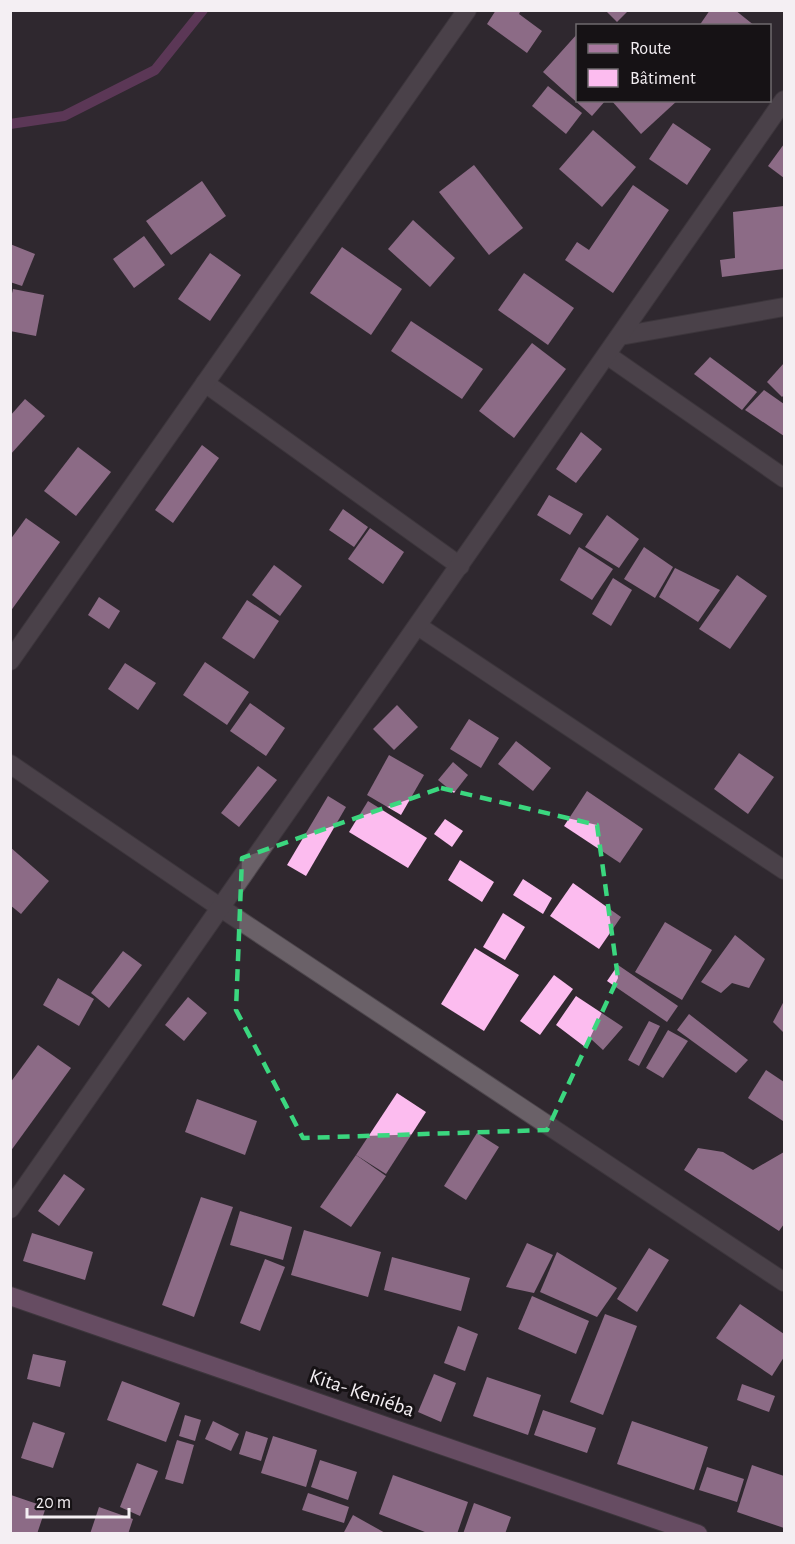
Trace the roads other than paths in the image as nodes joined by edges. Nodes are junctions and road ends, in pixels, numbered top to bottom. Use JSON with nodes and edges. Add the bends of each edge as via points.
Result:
{"nodes":[{"id":1,"x":467,"y":10,"type":"edge"},
{"id":2,"x":784,"y":100,"type":"edge"},
{"id":3,"x":784,"y":307,"type":"edge"},
{"id":4,"x":620,"y":336,"type":"junction"},
{"id":5,"x":607,"y":355,"type":"junction"},
{"id":6,"x":205,"y":384,"type":"junction"},
{"id":7,"x":784,"y":478,"type":"edge"},
{"id":8,"x":460,"y":566,"type":"junction"},
{"id":9,"x":418,"y":626,"type":"junction"},
{"id":10,"x":10,"y":661,"type":"edge"},
{"id":11,"x":10,"y":764,"type":"edge"},
{"id":12,"x":784,"y":870,"type":"edge"},
{"id":13,"x":221,"y":908,"type":"junction"},
{"id":14,"x":10,"y":1209,"type":"edge"},
{"id":15,"x":784,"y":1282,"type":"edge"},
{"id":16,"x":10,"y":1296,"type":"edge"},
{"id":17,"x":696,"y":1533,"type":"edge"}],
"edges":[{"from":1,"to":6,"type":"street"},
{"from":2,"to":4,"type":"street"},
{"from":3,"to":4,"type":"street"},
{"from":4,"to":5,"type":"street"},
{"from":5,"to":7,"type":"street"},
{"from":5,"to":8,"type":"street"},
{"from":6,"to":8,"type":"street"},
{"from":6,"to":10,"type":"street"},
{"from":8,"to":9,"type":"street"},
{"from":9,"to":12,"type":"street"},
{"from":9,"to":13,"type":"street"},
{"from":11,"to":13,"type":"street"},
{"from":13,"to":14,"type":"street"},
{"from":13,"to":15,"type":"street"},
{"from":16,"to":17,"type":"main road","name":"Kita- Keniéba"}]}
